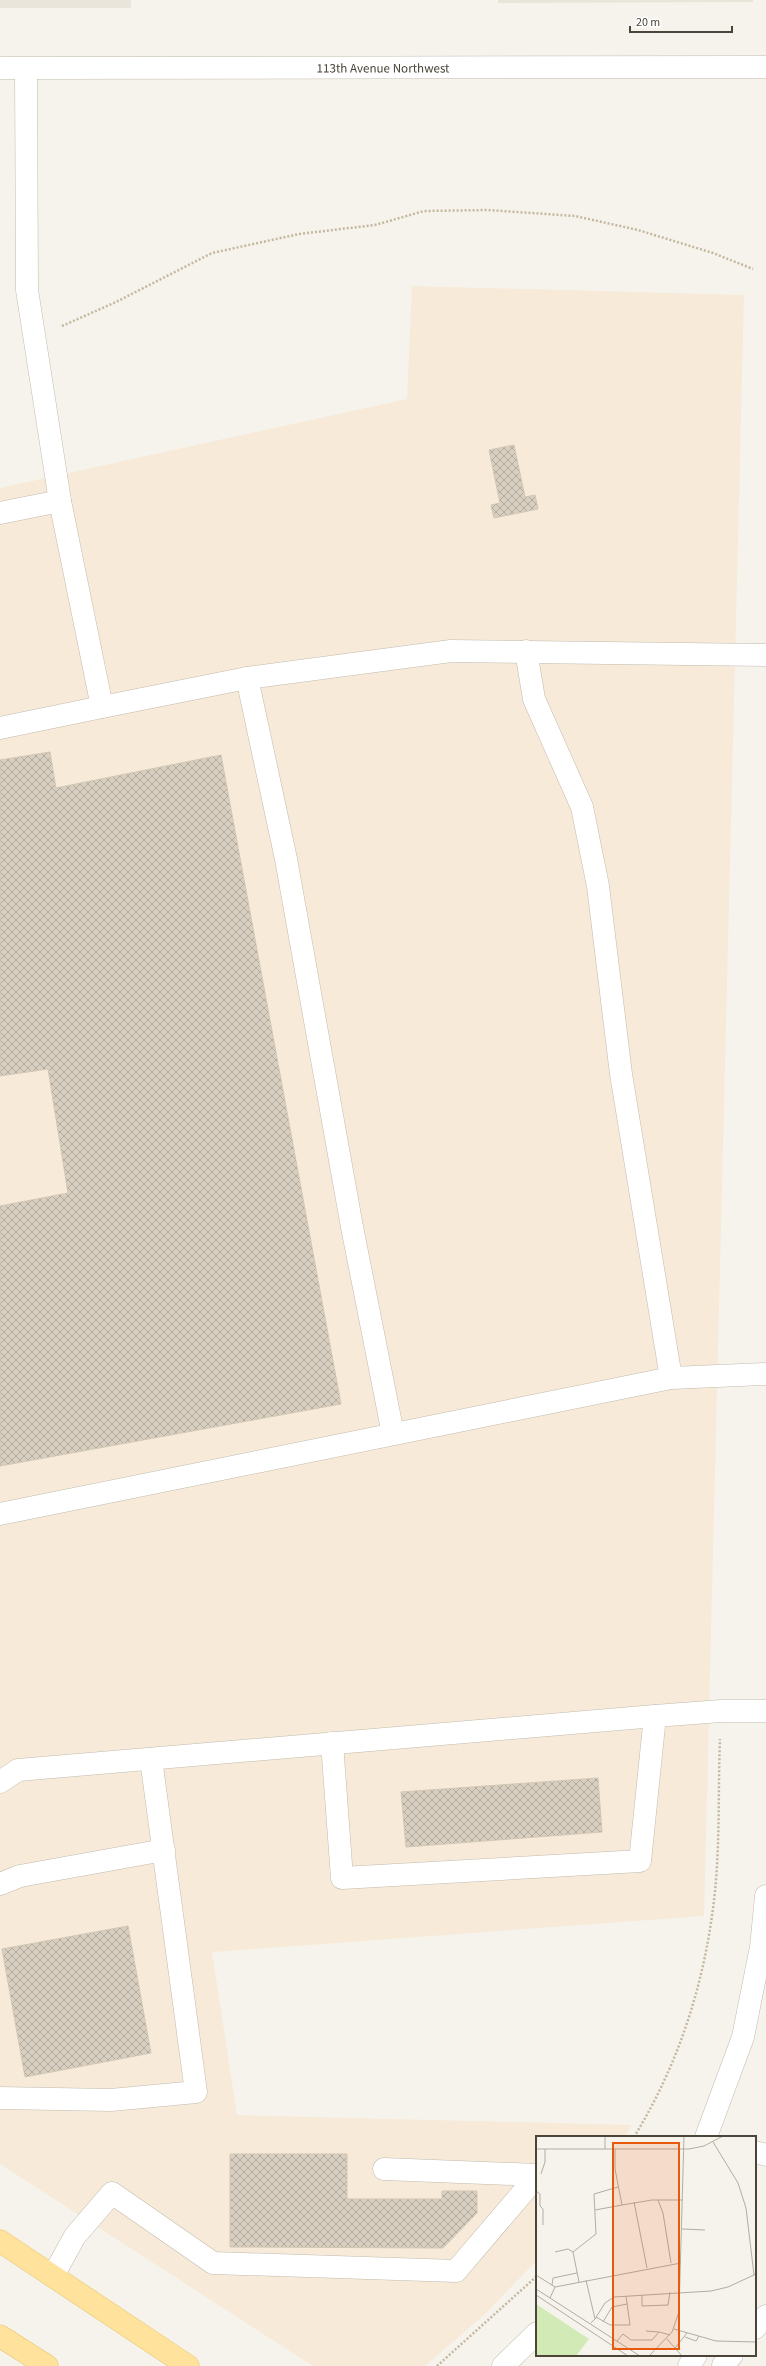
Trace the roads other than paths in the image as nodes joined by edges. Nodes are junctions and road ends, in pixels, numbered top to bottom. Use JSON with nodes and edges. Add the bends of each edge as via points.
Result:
{"nodes":[{"id":1,"x":766,"y":67,"type":"edge"},
{"id":2,"x":0,"y":68,"type":"edge"},
{"id":3,"x":26,"y":69,"type":"junction"},
{"id":4,"x":60,"y":501,"type":"junction"},
{"id":5,"x":0,"y":514,"type":"edge"},
{"id":6,"x":526,"y":651,"type":"junction"},
{"id":7,"x":766,"y":655,"type":"edge"},
{"id":8,"x":247,"y":678,"type":"junction"},
{"id":9,"x":102,"y":707,"type":"junction"},
{"id":10,"x":0,"y":728,"type":"edge"},
{"id":11,"x":766,"y":1374,"type":"edge"},
{"id":12,"x":671,"y":1378,"type":"junction"},
{"id":13,"x":393,"y":1434,"type":"junction"},
{"id":14,"x":0,"y":1514,"type":"edge"},
{"id":15,"x":766,"y":1711,"type":"edge"},
{"id":16,"x":655,"y":1716,"type":"junction"},
{"id":17,"x":332,"y":1743,"type":"junction"},
{"id":18,"x":151,"y":1759,"type":"junction"},
{"id":19,"x":0,"y":1782,"type":"edge"},
{"id":20,"x":164,"y":1850,"type":"junction"},
{"id":21,"x":0,"y":1884,"type":"edge"},
{"id":22,"x":766,"y":1896,"type":"edge"},
{"id":23,"x":0,"y":2098,"type":"edge"},
{"id":24,"x":706,"y":2136,"type":"edge"},
{"id":25,"x":756,"y":2152,"type":"edge"},
{"id":26,"x":766,"y":2155,"type":"edge"},
{"id":27,"x":384,"y":2168,"type":"dead end"},
{"id":28,"x":536,"y":2176,"type":"edge"},
{"id":29,"x":536,"y":2177,"type":"edge"},
{"id":30,"x":0,"y":2241,"type":"edge"},
{"id":31,"x":53,"y":2276,"type":"junction"},
{"id":32,"x":766,"y":2316,"type":"edge"},
{"id":33,"x":756,"y":2327,"type":"edge"},
{"id":34,"x":536,"y":2335,"type":"edge"},
{"id":35,"x":0,"y":2336,"type":"edge"},
{"id":36,"x":695,"y":2356,"type":"edge"},
{"id":37,"x":46,"y":2366,"type":"edge"},
{"id":38,"x":188,"y":2366,"type":"edge"},
{"id":39,"x":503,"y":2366,"type":"edge"},
{"id":40,"x":689,"y":2366,"type":"edge"}],
"edges":[{"from":1,"to":3,"type":"street","name":"113th Avenue Northwest"},
{"from":2,"to":3,"type":"street","name":"113th Avenue Northwest"},
{"from":3,"to":4,"type":"street","via":[[27,290]]},
{"from":4,"to":5,"type":"street"},
{"from":4,"to":9,"type":"street"},
{"from":6,"to":7,"type":"street"},
{"from":6,"to":8,"type":"street","via":[[451,651]]},
{"from":6,"to":12,"type":"street","via":[[534,699],[582,807],[598,886],[621,1074]]},
{"from":8,"to":9,"type":"street"},
{"from":8,"to":13,"type":"street","via":[[280,827]]},
{"from":9,"to":10,"type":"street"},
{"from":11,"to":12,"type":"street"},
{"from":12,"to":13,"type":"street"},
{"from":13,"to":14,"type":"street"},
{"from":15,"to":16,"type":"street","via":[[720,1710]]},
{"from":16,"to":17,"type":"street"},
{"from":16,"to":17,"type":"street","via":[[640,1860],[342,1878]]},
{"from":17,"to":18,"type":"street"},
{"from":18,"to":19,"type":"street","via":[[18,1770]]},
{"from":18,"to":20,"type":"street"},
{"from":20,"to":21,"type":"street","via":[[20,1876]]},
{"from":20,"to":23,"type":"street","via":[[196,2092],[111,2100]]},
{"from":22,"to":24,"type":"street","via":[[761,1947],[743,2036]]},
{"from":25,"to":26,"type":"street"},
{"from":27,"to":28,"type":"street"},
{"from":29,"to":31,"type":"street","via":[[456,2271],[213,2263],[112,2193],[75,2236]]},
{"from":30,"to":31,"type":"main road"},
{"from":31,"to":38,"type":"main road"},
{"from":32,"to":33,"type":"street"},
{"from":34,"to":39,"type":"street"},
{"from":35,"to":37,"type":"main road"},
{"from":36,"to":40,"type":"street"}]}
